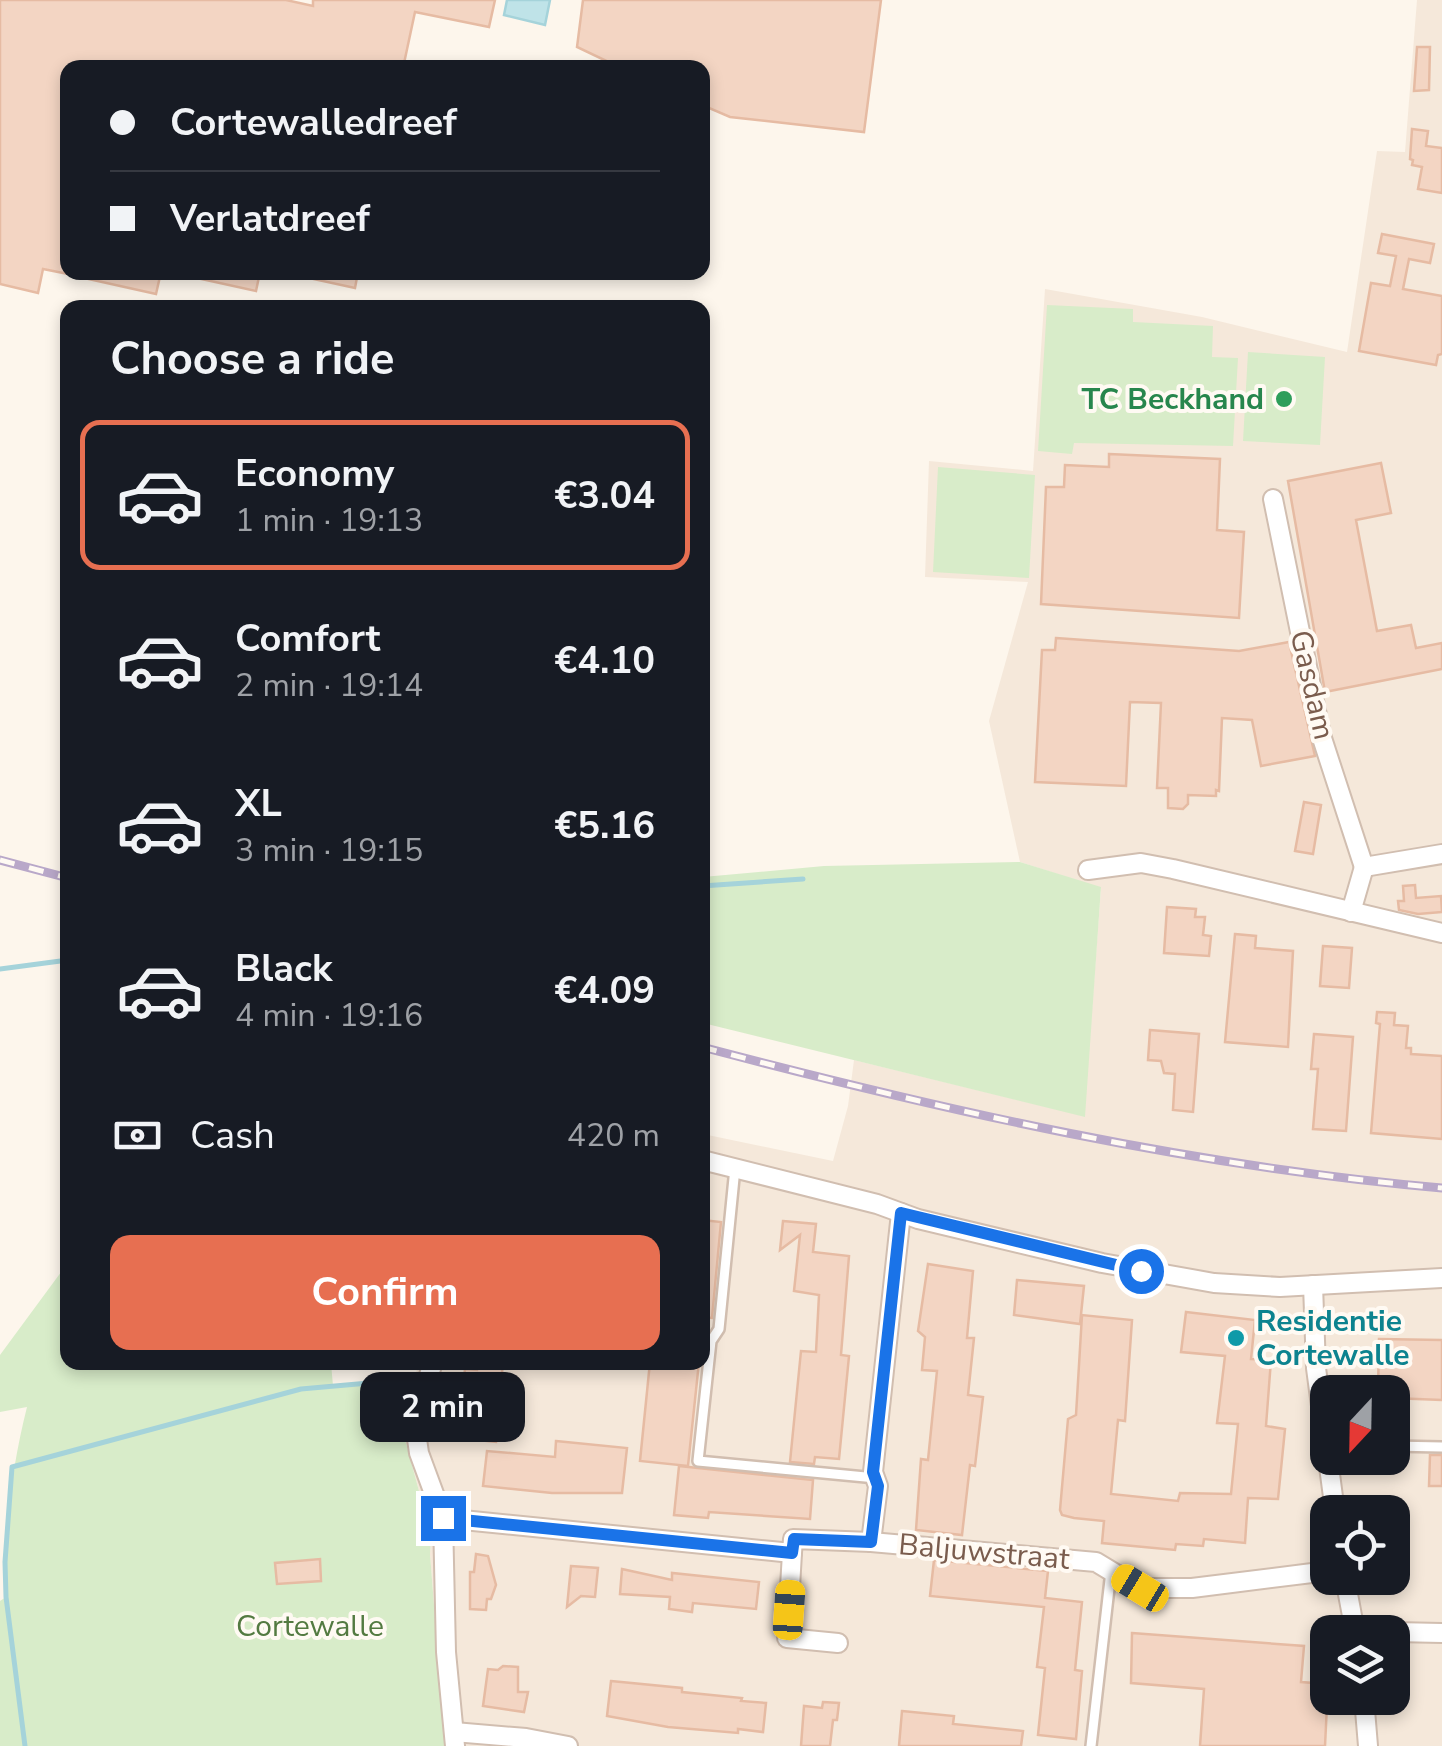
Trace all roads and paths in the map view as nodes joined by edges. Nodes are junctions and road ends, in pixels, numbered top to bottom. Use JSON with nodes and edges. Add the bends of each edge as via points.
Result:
{"nodes":[{"id":1,"x":1272,"y":500,"type":"dead end"},
{"id":2,"x":1442,"y":854,"type":"edge"},
{"id":3,"x":1364,"y":867,"type":"junction"},
{"id":4,"x":1088,"y":870,"type":"dead end"},
{"id":5,"x":1351,"y":912,"type":"junction"},
{"id":6,"x":1442,"y":933,"type":"edge"},
{"id":7,"x":710,"y":1162,"type":"edge"},
{"id":8,"x":735,"y":1168,"type":"junction"},
{"id":9,"x":901,"y":1213,"type":"junction"},
{"id":10,"x":1442,"y":1278,"type":"edge"},
{"id":11,"x":1313,"y":1285,"type":"junction"},
{"id":12,"x":710,"y":1350,"type":"edge"},
{"id":13,"x":431,"y":1370,"type":"edge"},
{"id":14,"x":708,"y":1370,"type":"edge"},
{"id":15,"x":1317,"y":1375,"type":"edge"},
{"id":16,"x":1410,"y":1447,"type":"edge"},
{"id":17,"x":1442,"y":1448,"type":"edge"},
{"id":18,"x":876,"y":1478,"type":"junction"},
{"id":19,"x":443,"y":1518,"type":"junction"},
{"id":20,"x":871,"y":1542,"type":"junction"},
{"id":21,"x":792,"y":1553,"type":"junction"},
{"id":22,"x":1110,"y":1571,"type":"junction"},
{"id":23,"x":1310,"y":1573,"type":"edge"},
{"id":24,"x":1410,"y":1632,"type":"edge"},
{"id":25,"x":1442,"y":1633,"type":"edge"},
{"id":26,"x":838,"y":1644,"type":"dead end"},
{"id":27,"x":1365,"y":1715,"type":"edge"},
{"id":28,"x":455,"y":1739,"type":"edge"},
{"id":29,"x":568,"y":1746,"type":"edge"},
{"id":30,"x":1091,"y":1746,"type":"edge"},
{"id":31,"x":1368,"y":1746,"type":"edge"}],
"edges":[{"from":1,"to":3,"type":"street","name":"Gasdam","via":[[1321,735]]},
{"from":2,"to":3,"type":"street"},
{"from":3,"to":5,"type":"street"},
{"from":4,"to":5,"type":"street","via":[[1141,863]]},
{"from":5,"to":6,"type":"street"},
{"from":7,"to":8,"type":"street"},
{"from":8,"to":9,"type":"street"},
{"from":8,"to":12,"type":"lane","via":[[719,1329]]},
{"from":9,"to":11,"type":"street","via":[[1141,1271],[1214,1283]]},
{"from":9,"to":18,"type":"street"},
{"from":10,"to":11,"type":"street"},
{"from":11,"to":15,"type":"street"},
{"from":13,"to":19,"type":"street","via":[[416,1432]]},
{"from":14,"to":18,"type":"lane","via":[[698,1461]]},
{"from":16,"to":17,"type":"lane"},
{"from":18,"to":20,"type":"street"},
{"from":19,"to":21,"type":"street"},
{"from":19,"to":28,"type":"street"},
{"from":20,"to":21,"type":"street","name":"Baljuwstraat","via":[[794,1539]]},
{"from":20,"to":22,"type":"street","name":"Baljuwstraat","via":[[1096,1562]]},
{"from":21,"to":26,"type":"street","via":[[787,1638]]},
{"from":22,"to":23,"type":"street","name":"Baljuwstraat","via":[[1140,1588]]},
{"from":22,"to":30,"type":"lane"},
{"from":24,"to":25,"type":"street"},
{"from":27,"to":31,"type":"street"},
{"from":28,"to":29,"type":"street","via":[[526,1738]]}]}
